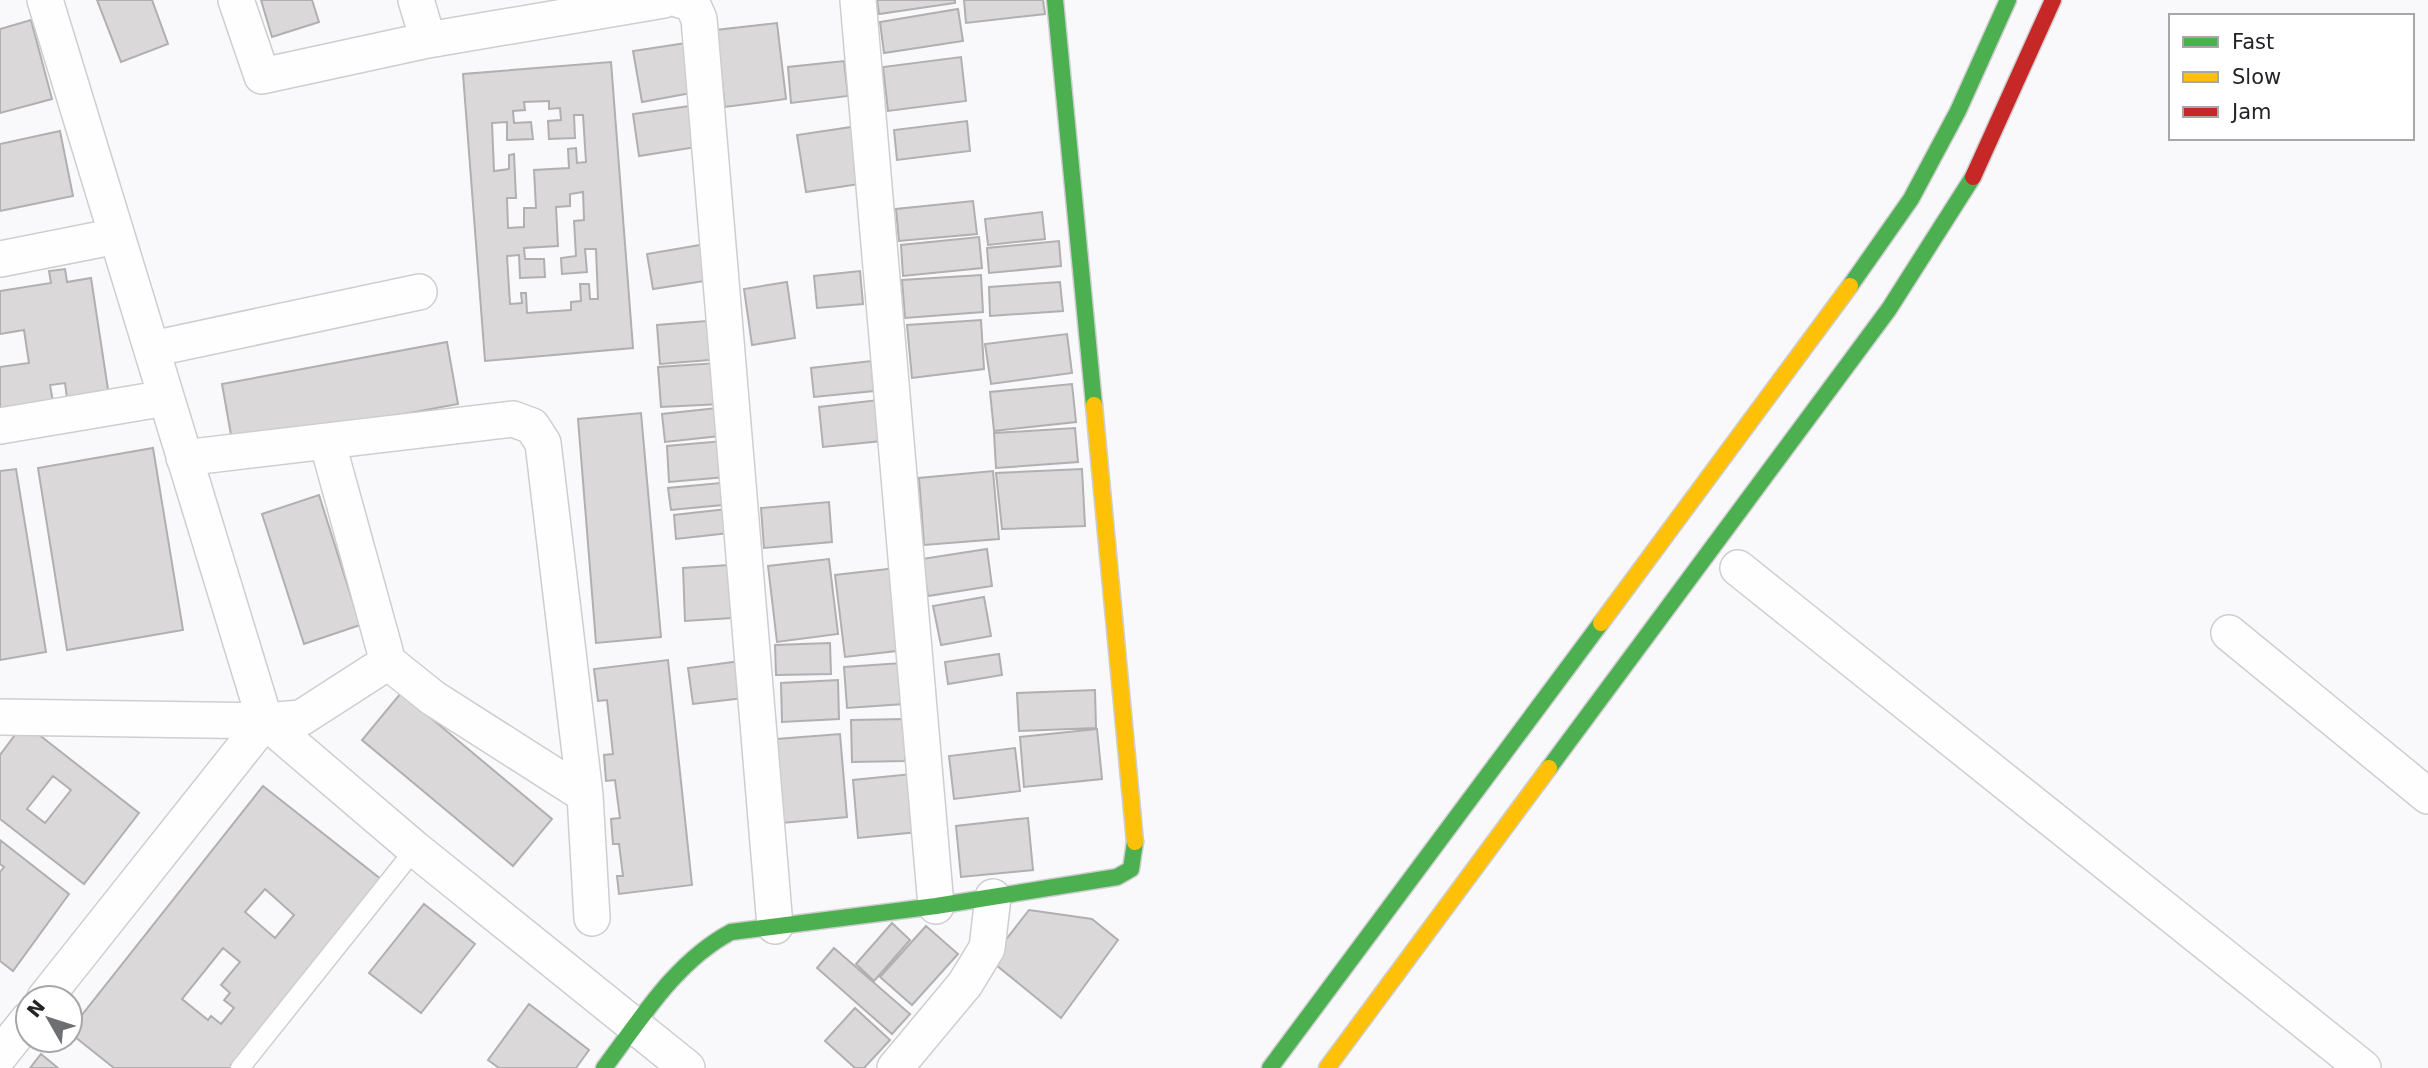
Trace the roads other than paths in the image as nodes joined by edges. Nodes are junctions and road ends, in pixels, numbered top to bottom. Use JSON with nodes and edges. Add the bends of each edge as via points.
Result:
{"nodes":[{"id":1,"x":45,"y":0,"type":"edge"},
{"id":2,"x":236,"y":0,"type":"edge"},
{"id":3,"x":416,"y":0,"type":"edge"},
{"id":4,"x":680,"y":0,"type":"edge"},
{"id":5,"x":858,"y":0,"type":"edge"},
{"id":6,"x":1055,"y":0,"type":"edge"},
{"id":7,"x":2008,"y":0,"type":"edge"},
{"id":8,"x":2053,"y":0,"type":"edge"},
{"id":9,"x":644,"y":1,"type":"edge"},
{"id":10,"x":1991,"y":38,"type":"junction"},
{"id":11,"x":428,"y":40,"type":"junction"},
{"id":12,"x":2030,"y":58,"type":"junction"},
{"id":13,"x":117,"y":236,"type":"junction"},
{"id":14,"x":0,"y":259,"type":"edge"},
{"id":15,"x":419,"y":292,"type":"dead end"},
{"id":16,"x":152,"y":349,"type":"junction"},
{"id":17,"x":166,"y":398,"type":"junction"},
{"id":18,"x":0,"y":426,"type":"edge"},
{"id":19,"x":327,"y":441,"type":"junction"},
{"id":20,"x":184,"y":458,"type":"junction"},
{"id":21,"x":1738,"y":568,"type":"dead end"},
{"id":22,"x":2229,"y":633,"type":"dead end"},
{"id":23,"x":1590,"y":658,"type":"junction"},
{"id":24,"x":388,"y":662,"type":"junction"},
{"id":25,"x":1617,"y":678,"type":"junction"},
{"id":26,"x":0,"y":717,"type":"edge"},
{"id":27,"x":265,"y":721,"type":"junction"},
{"id":28,"x":585,"y":795,"type":"junction"},
{"id":29,"x":2428,"y":796,"type":"edge"},
{"id":30,"x":415,"y":849,"type":"junction"},
{"id":31,"x":993,"y":897,"type":"junction"},
{"id":32,"x":936,"y":906,"type":"junction"},
{"id":33,"x":592,"y":918,"type":"dead end"},
{"id":34,"x":775,"y":926,"type":"junction"},
{"id":35,"x":56,"y":984,"type":"edge"},
{"id":36,"x":636,"y":1027,"type":"junction"},
{"id":37,"x":14,"y":1038,"type":"edge"},
{"id":38,"x":0,"y":1055,"type":"edge"},
{"id":39,"x":240,"y":1068,"type":"edge"},
{"id":40,"x":604,"y":1068,"type":"edge"},
{"id":41,"x":687,"y":1068,"type":"edge"},
{"id":42,"x":895,"y":1068,"type":"edge"},
{"id":43,"x":1269,"y":1068,"type":"edge"},
{"id":44,"x":1327,"y":1068,"type":"edge"},
{"id":45,"x":2363,"y":1068,"type":"edge"}],
"edges":[{"from":1,"to":13,"type":"street"},
{"from":2,"to":11,"type":"street","via":[[262,76]]},
{"from":3,"to":11,"type":"street"},
{"from":4,"to":34,"type":"street","via":[[692,4],[699,19]]},
{"from":5,"to":32,"type":"street"},
{"from":6,"to":31,"type":"street","via":[[1136,850],[1130,869],[1117,877]]},
{"from":7,"to":10,"type":"street"},
{"from":8,"to":12,"type":"street"},
{"from":9,"to":11,"type":"street"},
{"from":10,"to":12,"type":"street"},
{"from":10,"to":23,"type":"street","via":[[1911,199]]},
{"from":12,"to":25,"type":"street","via":[[1981,164],[1889,309]]},
{"from":13,"to":14,"type":"street"},
{"from":13,"to":16,"type":"street"},
{"from":15,"to":16,"type":"street"},
{"from":16,"to":17,"type":"street"},
{"from":17,"to":18,"type":"street"},
{"from":17,"to":20,"type":"street"},
{"from":19,"to":20,"type":"street"},
{"from":19,"to":24,"type":"street"},
{"from":19,"to":28,"type":"street","via":[[513,419],[532,426],[543,443]]},
{"from":20,"to":27,"type":"street"},
{"from":21,"to":45,"type":"street"},
{"from":22,"to":29,"type":"street"},
{"from":23,"to":25,"type":"street"},
{"from":23,"to":43,"type":"street"},
{"from":24,"to":27,"type":"street","via":[[301,718]]},
{"from":24,"to":28,"type":"street","via":[[433,698]]},
{"from":25,"to":44,"type":"street"},
{"from":26,"to":27,"type":"street"},
{"from":27,"to":30,"type":"street"},
{"from":27,"to":35,"type":"street"},
{"from":28,"to":33,"type":"street"},
{"from":30,"to":36,"type":"street"},
{"from":30,"to":39,"type":"lane"},
{"from":31,"to":32,"type":"street"},
{"from":31,"to":42,"type":"street","via":[[987,948],[965,984]]},
{"from":32,"to":34,"type":"street"},
{"from":34,"to":36,"type":"street","via":[[713,939],[694,955]]},
{"from":36,"to":40,"type":"street"},
{"from":36,"to":41,"type":"street"},
{"from":37,"to":38,"type":"street"}]}
